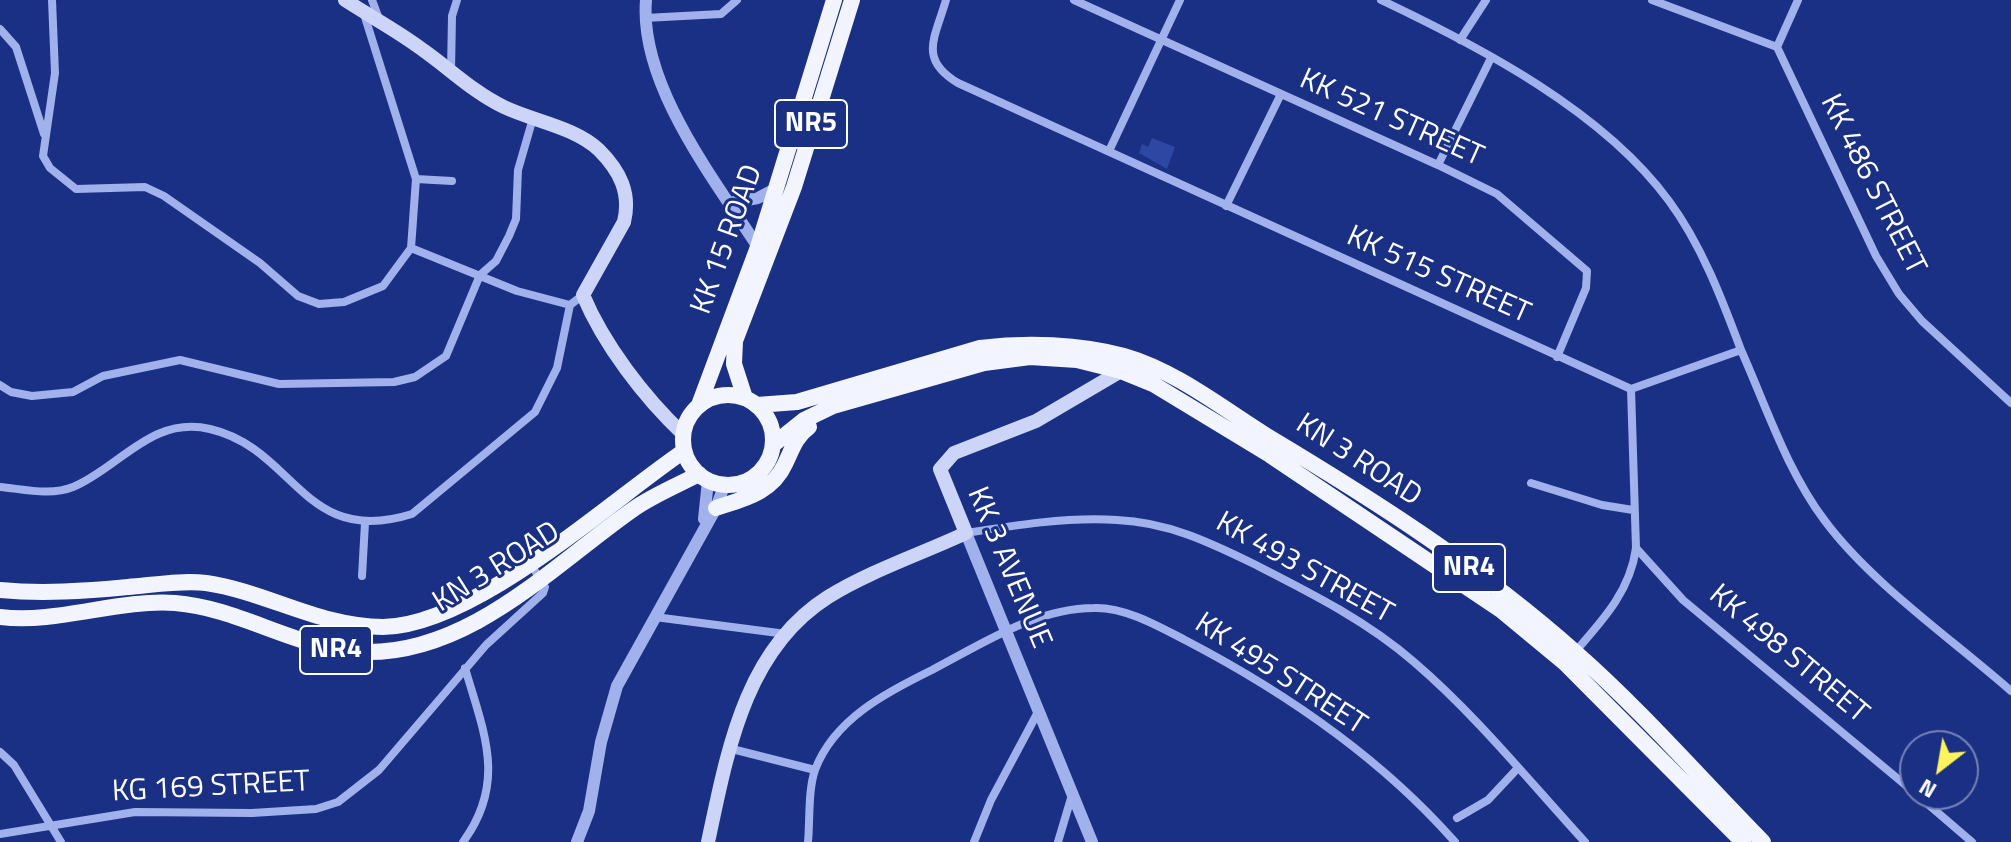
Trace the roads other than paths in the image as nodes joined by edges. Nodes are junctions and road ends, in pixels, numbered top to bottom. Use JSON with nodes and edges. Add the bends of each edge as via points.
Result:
{"nodes":[{"id":1,"x":52,"y":0,"type":"edge"},
{"id":2,"x":345,"y":0,"type":"edge"},
{"id":3,"x":457,"y":0,"type":"edge"},
{"id":4,"x":645,"y":0,"type":"edge"},
{"id":5,"x":737,"y":0,"type":"edge"},
{"id":6,"x":834,"y":0,"type":"edge"},
{"id":7,"x":852,"y":0,"type":"edge"},
{"id":8,"x":946,"y":0,"type":"edge"},
{"id":9,"x":1074,"y":0,"type":"edge"},
{"id":10,"x":1180,"y":0,"type":"edge"},
{"id":11,"x":1381,"y":0,"type":"edge"},
{"id":12,"x":1486,"y":0,"type":"edge"},
{"id":13,"x":1652,"y":0,"type":"edge"},
{"id":14,"x":1798,"y":0,"type":"edge"},
{"id":15,"x":368,"y":6,"type":"edge"},
{"id":16,"x":645,"y":18,"type":"junction"},
{"id":17,"x":0,"y":29,"type":"edge"},
{"id":18,"x":1161,"y":38,"type":"junction"},
{"id":19,"x":1460,"y":40,"type":"junction"},
{"id":20,"x":1777,"y":47,"type":"junction"},
{"id":21,"x":1491,"y":58,"type":"junction"},
{"id":22,"x":451,"y":72,"type":"junction"},
{"id":23,"x":1280,"y":96,"type":"junction"},
{"id":24,"x":533,"y":118,"type":"junction"},
{"id":25,"x":44,"y":135,"type":"junction"},
{"id":26,"x":1109,"y":151,"type":"junction"},
{"id":27,"x":1438,"y":165,"type":"junction"},
{"id":28,"x":416,"y":179,"type":"junction"},
{"id":29,"x":452,"y":181,"type":"dead end"},
{"id":30,"x":777,"y":188,"type":"junction"},
{"id":31,"x":729,"y":203,"type":"junction"},
{"id":32,"x":1226,"y":206,"type":"junction"},
{"id":33,"x":758,"y":247,"type":"junction"},
{"id":34,"x":411,"y":248,"type":"junction"},
{"id":35,"x":480,"y":275,"type":"junction"},
{"id":36,"x":583,"y":295,"type":"junction"},
{"id":37,"x":570,"y":305,"type":"junction"},
{"id":38,"x":1741,"y":350,"type":"junction"},
{"id":39,"x":1557,"y":357,"type":"junction"},
{"id":40,"x":1096,"y":363,"type":"junction"},
{"id":41,"x":1124,"y":364,"type":"junction"},
{"id":42,"x":0,"y":385,"type":"edge"},
{"id":43,"x":1631,"y":389,"type":"junction"},
{"id":44,"x":2011,"y":389,"type":"edge"},
{"id":45,"x":1998,"y":392,"type":"junction"},
{"id":46,"x":1086,"y":394,"type":"junction"},
{"id":47,"x":751,"y":401,"type":"junction"},
{"id":48,"x":836,"y":401,"type":"junction"},
{"id":49,"x":2011,"y":403,"type":"edge"},
{"id":50,"x":699,"y":405,"type":"junction"},
{"id":51,"x":684,"y":443,"type":"junction"},
{"id":52,"x":774,"y":444,"type":"junction"},
{"id":53,"x":710,"y":480,"type":"junction"},
{"id":54,"x":1531,"y":483,"type":"dead end"},
{"id":55,"x":0,"y":487,"type":"edge"},
{"id":56,"x":633,"y":499,"type":"junction"},
{"id":57,"x":716,"y":508,"type":"junction"},
{"id":58,"x":1633,"y":510,"type":"junction"},
{"id":59,"x":365,"y":523,"type":"junction"},
{"id":60,"x":966,"y":533,"type":"junction"},
{"id":61,"x":700,"y":534,"type":"junction"},
{"id":62,"x":1636,"y":548,"type":"junction"},
{"id":63,"x":530,"y":563,"type":"junction"},
{"id":64,"x":362,"y":576,"type":"dead end"},
{"id":65,"x":540,"y":579,"type":"junction"},
{"id":66,"x":0,"y":590,"type":"edge"},
{"id":67,"x":0,"y":617,"type":"edge"},
{"id":68,"x":655,"y":617,"type":"junction"},
{"id":69,"x":1007,"y":632,"type":"junction"},
{"id":70,"x":787,"y":634,"type":"junction"},
{"id":71,"x":1570,"y":657,"type":"junction"},
{"id":72,"x":465,"y":668,"type":"junction"},
{"id":73,"x":2011,"y":691,"type":"edge"},
{"id":74,"x":1038,"y":712,"type":"junction"},
{"id":75,"x":728,"y":748,"type":"junction"},
{"id":76,"x":0,"y":752,"type":"edge"},
{"id":77,"x":1517,"y":769,"type":"junction"},
{"id":78,"x":815,"y":770,"type":"junction"},
{"id":79,"x":1899,"y":780,"type":"edge"},
{"id":80,"x":1074,"y":790,"type":"junction"},
{"id":81,"x":1935,"y":810,"type":"edge"},
{"id":82,"x":1457,"y":818,"type":"dead end"},
{"id":83,"x":50,"y":824,"type":"junction"},
{"id":84,"x":0,"y":834,"type":"edge"},
{"id":85,"x":61,"y":842,"type":"edge"},
{"id":86,"x":463,"y":842,"type":"edge"},
{"id":87,"x":577,"y":842,"type":"edge"},
{"id":88,"x":708,"y":842,"type":"edge"},
{"id":89,"x":808,"y":842,"type":"edge"},
{"id":90,"x":974,"y":842,"type":"edge"},
{"id":91,"x":1058,"y":842,"type":"edge"},
{"id":92,"x":1092,"y":842,"type":"edge"},
{"id":93,"x":1455,"y":842,"type":"edge"},
{"id":94,"x":1585,"y":842,"type":"edge"},
{"id":95,"x":1743,"y":842,"type":"edge"},
{"id":96,"x":1763,"y":842,"type":"edge"},
{"id":97,"x":1972,"y":842,"type":"edge"}],
"edges":[{"from":1,"to":25,"type":"street","via":[[55,73]]},
{"from":2,"to":15,"type":"main road"},
{"from":3,"to":22,"type":"street"},
{"from":4,"to":16,"type":"street"},
{"from":5,"to":16,"type":"street","via":[[721,14]]},
{"from":6,"to":30,"type":"highway","name":"KK 15 ROAD","number":"NR5"},
{"from":7,"to":47,"type":"highway","name":"KK 15 ROAD","number":"NR5","via":[[794,187],[735,341],[734,364]]},
{"from":8,"to":26,"type":"street","name":"KK 515 STREET","via":[[932,51],[939,72]]},
{"from":9,"to":18,"type":"street","name":"KK 521 STREET"},
{"from":10,"to":18,"type":"street"},
{"from":11,"to":19,"type":"street"},
{"from":12,"to":19,"type":"street"},
{"from":13,"to":20,"type":"street"},
{"from":14,"to":20,"type":"street"},
{"from":15,"to":22,"type":"main road"},
{"from":15,"to":28,"type":"street"},
{"from":16,"to":31,"type":"street","via":[[661,83]]},
{"from":17,"to":25,"type":"street","via":[[16,47]]},
{"from":18,"to":23,"type":"street","name":"KK 521 STREET"},
{"from":18,"to":26,"type":"street"},
{"from":19,"to":21,"type":"street"},
{"from":20,"to":45,"type":"street","name":"KK 486 STREET","via":[[1899,294]]},
{"from":21,"to":27,"type":"street"},
{"from":21,"to":38,"type":"street","via":[[1622,148],[1657,185],[1692,240]]},
{"from":22,"to":24,"type":"main road","via":[[504,107]]},
{"from":23,"to":27,"type":"street","name":"KK 521 STREET"},
{"from":23,"to":32,"type":"street"},
{"from":24,"to":35,"type":"street","via":[[518,170],[516,219],[496,261]]},
{"from":24,"to":36,"type":"main road","via":[[595,147],[625,188],[624,222]]},
{"from":25,"to":34,"type":"street","via":[[43,156],[64,182],[87,190],[154,191],[309,301],[344,302],[383,286]]},
{"from":26,"to":32,"type":"street","name":"KK 515 STREET"},
{"from":27,"to":39,"type":"street","name":"KK 521 STREET","via":[[1497,194],[1587,271],[1586,288]]},
{"from":28,"to":29,"type":"street"},
{"from":28,"to":34,"type":"street"},
{"from":30,"to":31,"type":"street"},
{"from":30,"to":33,"type":"highway","name":"KK 15 ROAD","number":"NR5"},
{"from":31,"to":33,"type":"street"},
{"from":32,"to":39,"type":"street","name":"KK 515 STREET"},
{"from":33,"to":50,"type":"highway","name":"KK 15 ROAD","number":"NR5"},
{"from":34,"to":35,"type":"street"},
{"from":35,"to":37,"type":"street"},
{"from":35,"to":42,"type":"street","via":[[446,356],[415,377],[394,382],[279,384],[180,360],[103,376],[73,392],[32,396]]},
{"from":36,"to":37,"type":"street"},
{"from":36,"to":51,"type":"main road","via":[[608,343]]},
{"from":37,"to":59,"type":"street","via":[[557,368],[535,412],[412,514]]},
{"from":38,"to":43,"type":"street"},
{"from":38,"to":73,"type":"street","via":[[1808,496],[1825,521],[1860,560]]},
{"from":39,"to":43,"type":"street","name":"KK 515 STREET"},
{"from":40,"to":41,"type":"highway","name":"KN 3 ROAD","number":"NR4"},
{"from":40,"to":46,"type":"main road"},
{"from":40,"to":48,"type":"highway","name":"KN 3 ROAD","number":"NR4","via":[[1030,357],[984,363]]},
{"from":41,"to":46,"type":"main road","name":"KK 3 AVENUE"},
{"from":41,"to":48,"type":"highway","name":"KN 3 ROAD","via":[[1079,347],[980,348]]},
{"from":41,"to":71,"type":"highway","name":"KN 3 ROAD","number":"NR4","via":[[1203,394],[1434,542]]},
{"from":43,"to":58,"type":"street"},
{"from":44,"to":45,"type":"street"},
{"from":45,"to":49,"type":"street","name":"KK 486 STREET"},
{"from":46,"to":60,"type":"main road","name":"KK 3 AVENUE","via":[[944,460],[942,478]]},
{"from":47,"to":48,"type":"highway"},
{"from":47,"to":50,"type":"highway","via":[[721,396]]},
{"from":47,"to":52,"type":"highway","via":[[767,416]]},
{"from":48,"to":52,"type":"highway"},
{"from":48,"to":57,"type":"highway","via":[[794,442],[772,483]]},
{"from":50,"to":51,"type":"highway","number":"NR4","via":[[688,418]]},
{"from":51,"to":53,"type":"highway"},
{"from":51,"to":56,"type":"highway","number":"NR4"},
{"from":52,"to":53,"type":"highway","number":"NR4","via":[[762,470],[749,481]]},
{"from":53,"to":56,"type":"highway","number":"NR4"},
{"from":53,"to":57,"type":"street"},
{"from":53,"to":61,"type":"street"},
{"from":54,"to":58,"type":"street"},
{"from":55,"to":59,"type":"street","via":[[71,488],[146,437],[207,428],[253,446],[317,506]]},
{"from":56,"to":63,"type":"highway","name":"KN 3 ROAD","number":"NR4"},
{"from":56,"to":65,"type":"highway","name":"KN 3 ROAD","number":"NR4"},
{"from":57,"to":61,"type":"street"},
{"from":58,"to":62,"type":"street"},
{"from":59,"to":64,"type":"street"},
{"from":60,"to":69,"type":"street","name":"KK 3 AVENUE"},
{"from":60,"to":70,"type":"main road","via":[[828,597]]},
{"from":60,"to":77,"type":"street","name":"KK 493 STREET","via":[[1067,520],[1119,520],[1199,537],[1279,576],[1382,637],[1442,688]]},
{"from":61,"to":68,"type":"street"},
{"from":62,"to":71,"type":"street","via":[[1620,597]]},
{"from":62,"to":79,"type":"street","name":"KK 498 STREET","via":[[1683,600]]},
{"from":63,"to":65,"type":"street"},
{"from":63,"to":66,"type":"highway","name":"KN 3 ROAD","number":"NR4","via":[[453,609],[383,627],[308,615],[204,583]]},
{"from":65,"to":67,"type":"highway","name":"KN 3 ROAD","number":"NR4","via":[[458,632],[409,648],[364,652],[327,649],[173,603]]},
{"from":65,"to":72,"type":"street","name":"KG 169 STREET","via":[[543,593]]},
{"from":68,"to":70,"type":"street"},
{"from":68,"to":87,"type":"street","via":[[617,686]]},
{"from":69,"to":74,"type":"street","name":"KK 3 AVENUE"},
{"from":69,"to":78,"type":"street","name":"KK 495 STREET","via":[[885,693],[840,731]]},
{"from":69,"to":93,"type":"street","name":"KK 495 STREET","via":[[1058,611],[1098,607],[1167,631],[1301,709],[1392,780]]},
{"from":70,"to":75,"type":"main road","via":[[748,693]]},
{"from":71,"to":95,"type":"highway","name":"KN 3 ROAD","number":"NR4"},
{"from":71,"to":96,"type":"highway","name":"KN 3 ROAD","number":"NR4","via":[[1689,761]]},
{"from":72,"to":83,"type":"street","name":"KG 169 STREET","via":[[379,770],[338,802],[316,809],[252,813],[135,812]]},
{"from":72,"to":86,"type":"street","via":[[488,747],[490,773],[478,822]]},
{"from":74,"to":80,"type":"street","name":"KK 3 AVENUE"},
{"from":74,"to":90,"type":"street"},
{"from":75,"to":78,"type":"street"},
{"from":75,"to":88,"type":"main road"},
{"from":76,"to":83,"type":"street","via":[[14,765]]},
{"from":77,"to":82,"type":"street","via":[[1488,800]]},
{"from":77,"to":94,"type":"street","name":"KK 493 STREET"},
{"from":78,"to":89,"type":"street"},
{"from":80,"to":91,"type":"street"},
{"from":80,"to":92,"type":"street","name":"KK 3 AVENUE"},
{"from":81,"to":97,"type":"street","name":"KK 498 STREET"},
{"from":83,"to":84,"type":"street","name":"KG 169 STREET"},
{"from":83,"to":85,"type":"street"}]}
